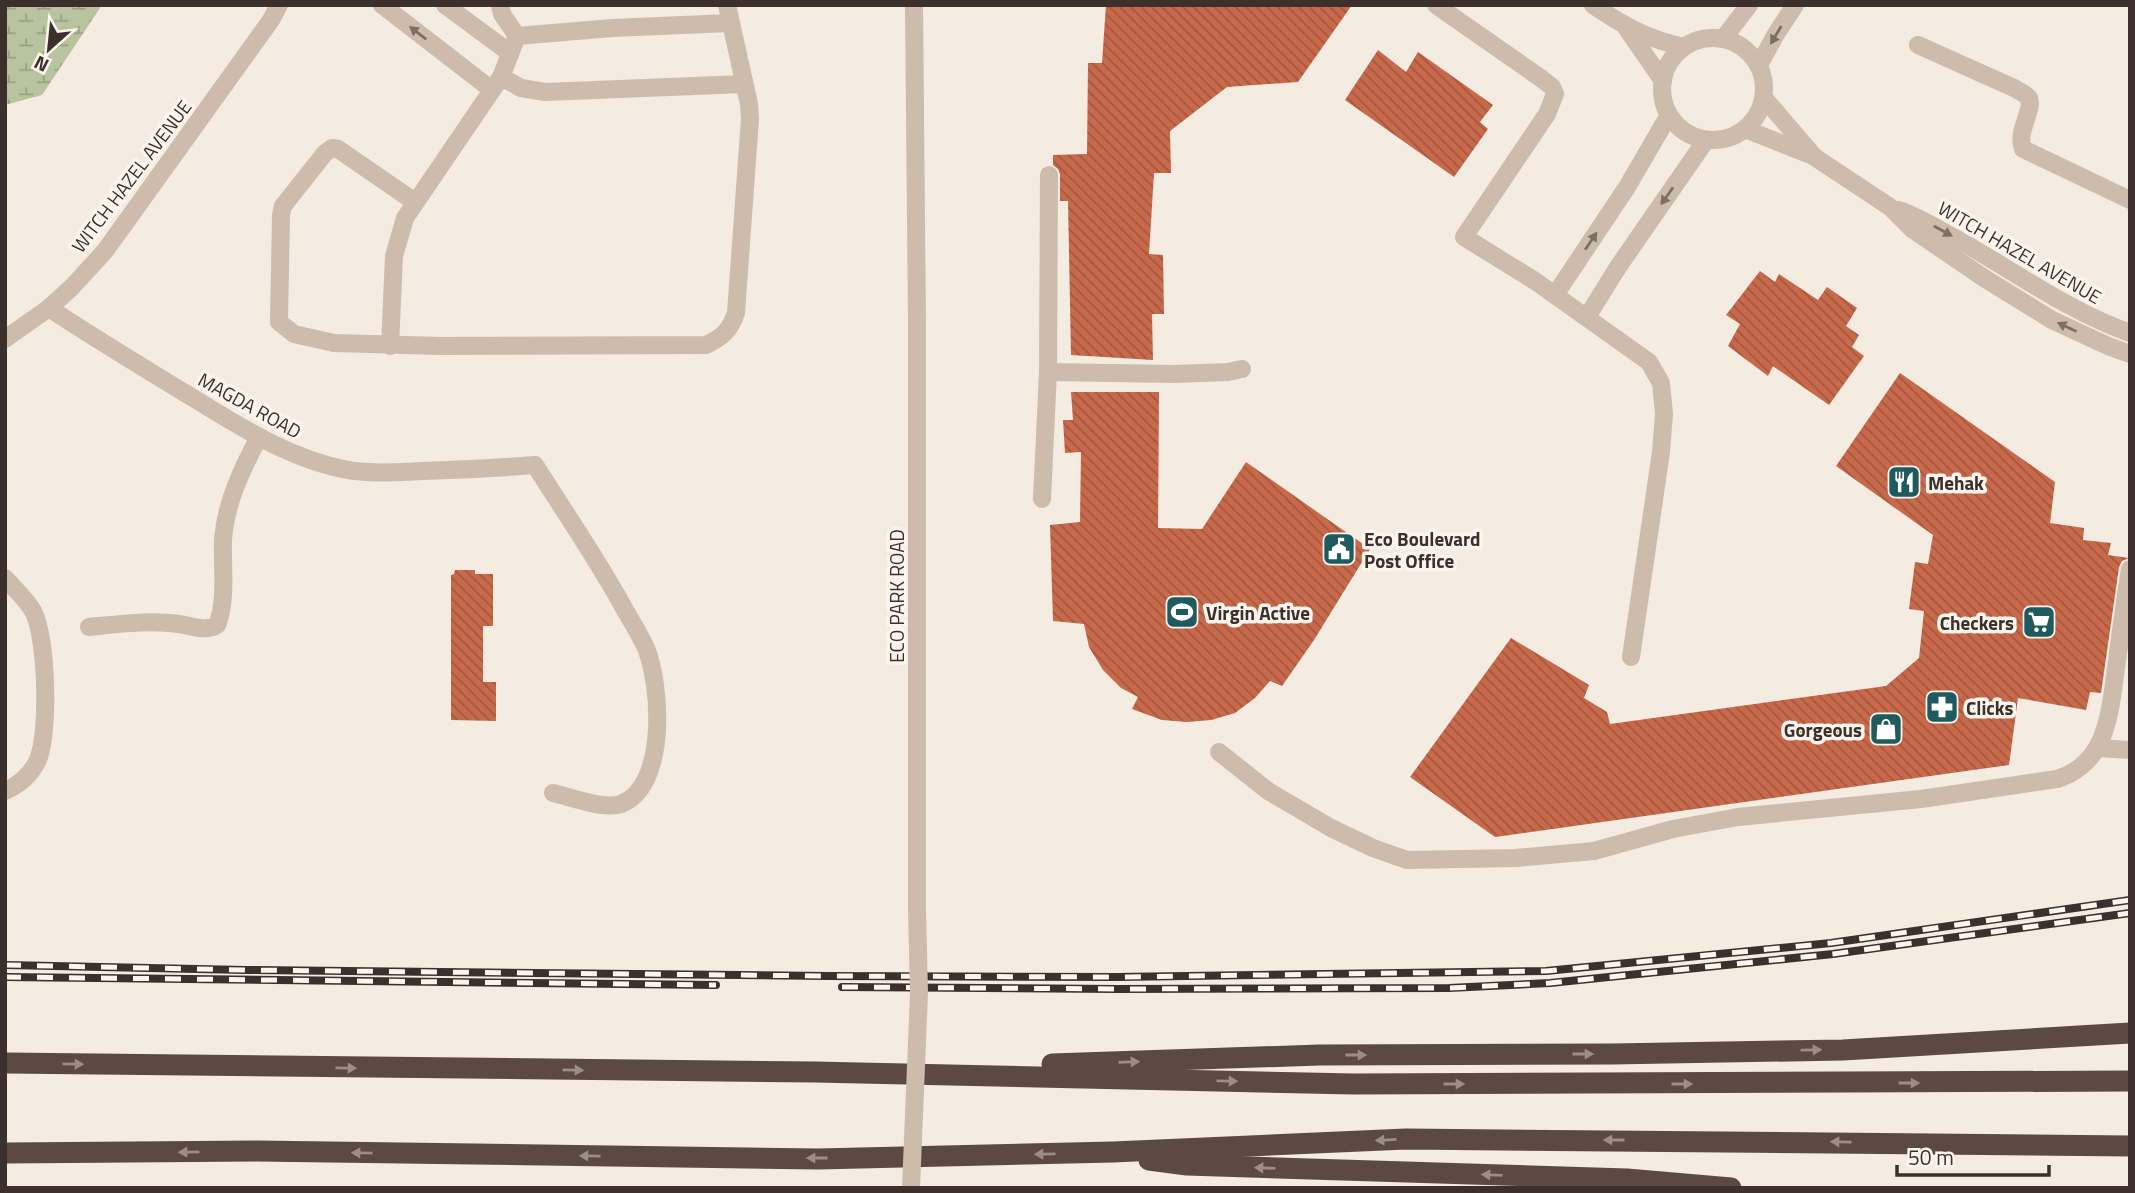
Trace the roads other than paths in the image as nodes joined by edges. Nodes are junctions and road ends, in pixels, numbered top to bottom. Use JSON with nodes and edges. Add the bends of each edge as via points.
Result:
{"nodes":[{"id":1,"x":286,"y":5,"type":"edge"},
{"id":2,"x":382,"y":5,"type":"edge"},
{"id":3,"x":445,"y":5,"type":"edge"},
{"id":4,"x":500,"y":5,"type":"edge"},
{"id":5,"x":914,"y":5,"type":"edge"},
{"id":6,"x":1436,"y":5,"type":"edge"},
{"id":7,"x":1593,"y":5,"type":"edge"},
{"id":8,"x":1749,"y":5,"type":"edge"},
{"id":9,"x":1795,"y":5,"type":"edge"},
{"id":10,"x":275,"y":13,"type":"edge"},
{"id":11,"x":729,"y":14,"type":"edge"},
{"id":12,"x":1626,"y":27,"type":"junction"},
{"id":13,"x":1723,"y":39,"type":"junction"},
{"id":14,"x":514,"y":45,"type":"junction"},
{"id":15,"x":1918,"y":45,"type":"dead end"},
{"id":16,"x":1684,"y":47,"type":"junction"},
{"id":17,"x":1759,"y":65,"type":"junction"},
{"id":18,"x":1662,"y":81,"type":"junction"},
{"id":19,"x":497,"y":83,"type":"junction"},
{"id":20,"x":744,"y":84,"type":"junction"},
{"id":21,"x":1764,"y":98,"type":"junction"},
{"id":22,"x":1669,"y":115,"type":"junction"},
{"id":23,"x":1745,"y":130,"type":"junction"},
{"id":24,"x":1706,"y":140,"type":"junction"},
{"id":25,"x":1813,"y":156,"type":"junction"},
{"id":26,"x":1049,"y":175,"type":"dead end"},
{"id":27,"x":2129,"y":198,"type":"edge"},
{"id":28,"x":415,"y":202,"type":"junction"},
{"id":29,"x":1890,"y":207,"type":"junction"},
{"id":30,"x":1555,"y":295,"type":"junction"},
{"id":31,"x":49,"y":308,"type":"junction"},
{"id":32,"x":1587,"y":317,"type":"junction"},
{"id":33,"x":2130,"y":333,"type":"edge"},
{"id":34,"x":5,"y":339,"type":"edge"},
{"id":35,"x":390,"y":345,"type":"junction"},
{"id":36,"x":2130,"y":354,"type":"edge"},
{"id":37,"x":1242,"y":369,"type":"dead end"},
{"id":38,"x":1048,"y":372,"type":"junction"},
{"id":39,"x":259,"y":438,"type":"junction"},
{"id":40,"x":1042,"y":499,"type":"dead end"},
{"id":41,"x":2130,"y":569,"type":"edge"},
{"id":42,"x":5,"y":578,"type":"edge"},
{"id":43,"x":89,"y":626,"type":"dead end"},
{"id":44,"x":1631,"y":657,"type":"dead end"},
{"id":45,"x":2097,"y":748,"type":"junction"},
{"id":46,"x":2130,"y":750,"type":"edge"},
{"id":47,"x":1219,"y":752,"type":"dead end"},
{"id":48,"x":5,"y":790,"type":"edge"},
{"id":49,"x":553,"y":793,"type":"dead end"},
{"id":50,"x":2130,"y":1033,"type":"edge"},
{"id":51,"x":5,"y":1063,"type":"edge"},
{"id":52,"x":816,"y":1072,"type":"junction"},
{"id":53,"x":2130,"y":1081,"type":"edge"},
{"id":54,"x":2130,"y":1146,"type":"edge"},
{"id":55,"x":1113,"y":1152,"type":"junction"},
{"id":56,"x":5,"y":1153,"type":"edge"},
{"id":57,"x":912,"y":1188,"type":"edge"},
{"id":58,"x":1731,"y":1188,"type":"edge"}],
"edges":[{"from":1,"to":10,"type":"street","name":"WITCH HAZEL AVENUE"},
{"from":19,"to":2,"type":"street","one_way":true},
{"from":3,"to":14,"type":"street"},
{"from":4,"to":14,"type":"street"},
{"from":5,"to":57,"type":"street","name":"ECO PARK ROAD","bridge":true,"via":[[919,993]]},
{"from":6,"to":30,"type":"street","via":[[1555,91],[1547,114],[1464,237]]},
{"from":7,"to":12,"type":"street"},
{"from":8,"to":13,"type":"street"},
{"from":9,"to":17,"type":"street","one_way":true},
{"from":10,"to":31,"type":"street","name":"WITCH HAZEL AVENUE","via":[[105,251]]},
{"from":11,"to":14,"type":"street"},
{"from":11,"to":20,"type":"street"},
{"from":12,"to":16,"type":"street"},
{"from":12,"to":18,"type":"street"},
{"from":13,"to":16,"type":"street","via":[[1703,39]]},
{"from":13,"to":17,"type":"street","via":[[1738,44]]},
{"from":14,"to":19,"type":"street"},
{"from":15,"to":27,"type":"street","via":[[2025,94],[2029,104],[2021,138],[2027,153]]},
{"from":16,"to":18,"type":"street"},
{"from":17,"to":21,"type":"street"},
{"from":18,"to":22,"type":"street","via":[[1662,99]]},
{"from":19,"to":20,"type":"street","via":[[545,92]]},
{"from":19,"to":28,"type":"street"},
{"from":20,"to":35,"type":"street","via":[[750,119],[737,301],[731,329],[719,339],[706,345]]},
{"from":21,"to":23,"type":"street"},
{"from":21,"to":25,"type":"street","name":"WITCH HAZEL AVENUE"},
{"from":22,"to":24,"type":"street","via":[[1691,136]]},
{"from":30,"to":22,"type":"street","one_way":true},
{"from":23,"to":24,"type":"street","via":[[1733,137]]},
{"from":23,"to":25,"type":"street","name":"WITCH HAZEL AVENUE"},
{"from":24,"to":32,"type":"street","one_way":true},
{"from":25,"to":29,"type":"street","name":"WITCH HAZEL AVENUE"},
{"from":26,"to":38,"type":"street"},
{"from":28,"to":35,"type":"street","via":[[405,218],[394,256]]},
{"from":28,"to":35,"type":"street","via":[[332,148],[286,200],[281,215],[279,322],[310,339]]},
{"from":29,"to":33,"type":"street","name":"WITCH HAZEL AVENUE","one_way":true,"via":[[1914,215],[1994,259],[2082,313]]},
{"from":36,"to":29,"type":"street","name":"WITCH HAZEL AVENUE","one_way":true,"via":[[2052,320],[1912,229]]},
{"from":30,"to":32,"type":"street"},
{"from":31,"to":34,"type":"street","name":"WITCH HAZEL AVENUE"},
{"from":31,"to":39,"type":"street","name":"MAGDA ROAD"},
{"from":32,"to":44,"type":"street","via":[[1649,362],[1661,383],[1661,452]]},
{"from":37,"to":38,"type":"street","via":[[1196,374]]},
{"from":38,"to":40,"type":"street"},
{"from":39,"to":43,"type":"street","via":[[230,501],[217,625],[208,629],[134,622]]},
{"from":39,"to":49,"type":"street","name":"MAGDA ROAD","via":[[308,459],[358,471],[535,465],[646,648],[656,686],[654,761],[640,792],[620,804]]},
{"from":41,"to":45,"type":"street","via":[[2112,694]]},
{"from":42,"to":48,"type":"street","via":[[33,611],[38,624],[45,722],[37,762],[19,784]]},
{"from":45,"to":46,"type":"street"},
{"from":45,"to":47,"type":"street","via":[[2070,775],[2057,779],[1921,799],[1738,817],[1594,851],[1420,860],[1406,860],[1331,828],[1268,791]]},
{"from":52,"to":50,"type":"highway","one_way":true,"via":[[1319,1055],[1843,1050]]},
{"from":51,"to":52,"type":"highway","one_way":true},
{"from":52,"to":53,"type":"highway","one_way":true,"via":[[1354,1084]]},
{"from":54,"to":55,"type":"highway","one_way":true,"via":[[1406,1139]]},
{"from":55,"to":56,"type":"highway","one_way":true,"via":[[818,1159],[257,1151]]},
{"from":58,"to":55,"type":"highway","one_way":true,"via":[[1627,1180],[1187,1165]]}]}
